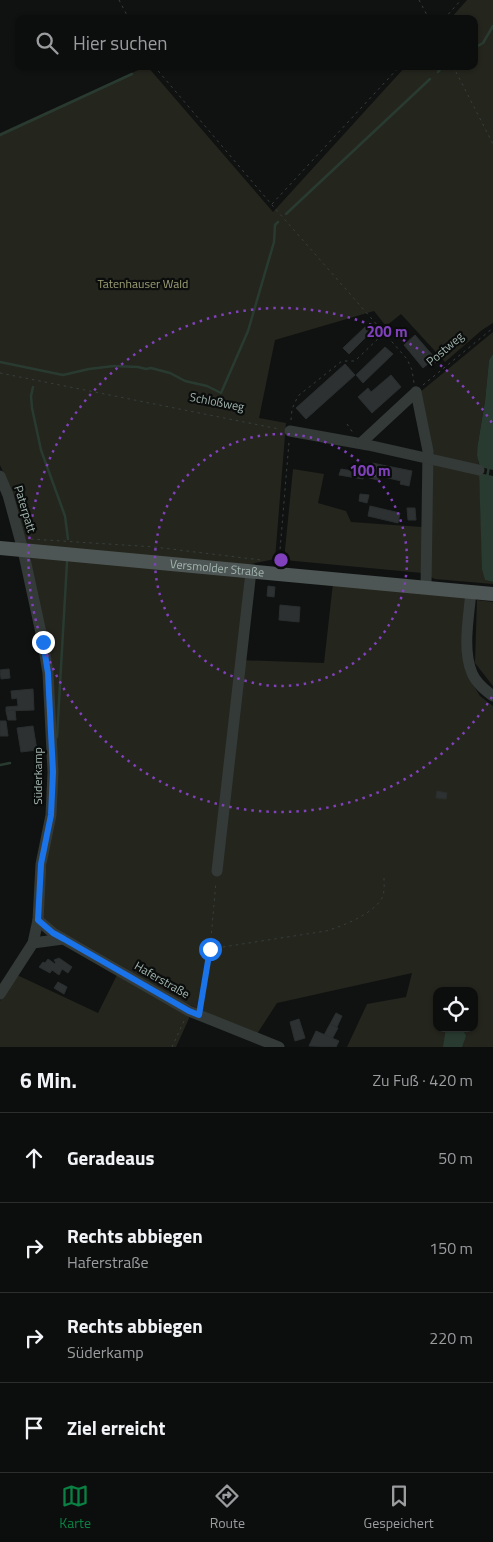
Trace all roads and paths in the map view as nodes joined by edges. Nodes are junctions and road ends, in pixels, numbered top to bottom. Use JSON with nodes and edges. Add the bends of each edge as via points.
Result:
{"nodes":[{"id":1,"x":119,"y":0,"type":"edge"},
{"id":2,"x":419,"y":0,"type":"edge"},
{"id":3,"x":461,"y":0,"type":"edge"},
{"id":4,"x":127,"y":15,"type":"edge"},
{"id":5,"x":427,"y":15,"type":"edge"},
{"id":6,"x":448,"y":15,"type":"edge"},
{"id":7,"x":157,"y":70,"type":"edge"},
{"id":8,"x":396,"y":70,"type":"edge"},
{"id":9,"x":455,"y":70,"type":"edge"},
{"id":10,"x":493,"y":144,"type":"edge"},
{"id":11,"x":272,"y":205,"type":"junction"},
{"id":12,"x":493,"y":328,"type":"edge"},
{"id":13,"x":384,"y":333,"type":"junction"},
{"id":14,"x":0,"y":373,"type":"edge"},
{"id":15,"x":416,"y":392,"type":"junction"},
{"id":16,"x":290,"y":431,"type":"junction"},
{"id":17,"x":361,"y":443,"type":"junction"},
{"id":18,"x":428,"y":459,"type":"junction"},
{"id":19,"x":479,"y":470,"type":"dead end"},
{"id":20,"x":0,"y":476,"type":"edge"},
{"id":21,"x":21,"y":544,"type":"junction"},
{"id":22,"x":0,"y":548,"type":"edge"},
{"id":23,"x":280,"y":563,"type":"dead end"},
{"id":24,"x":256,"y":565,"type":"junction"},
{"id":25,"x":426,"y":587,"type":"junction"},
{"id":26,"x":471,"y":591,"type":"junction"},
{"id":27,"x":493,"y":594,"type":"edge"},
{"id":28,"x":493,"y":696,"type":"edge"},
{"id":29,"x":217,"y":871,"type":"joint"},
{"id":30,"x":384,"y":878,"type":"dead end"},
{"id":31,"x":38,"y":920,"type":"junction"},
{"id":32,"x":64,"y":939,"type":"junction"},
{"id":33,"x":33,"y":943,"type":"junction"},
{"id":34,"x":210,"y":949,"type":"junction"},
{"id":35,"x":0,"y":994,"type":"edge"},
{"id":36,"x":194,"y":1013,"type":"junction"},
{"id":37,"x":172,"y":1047,"type":"edge"},
{"id":38,"x":278,"y":1047,"type":"edge"}],
"edges":[{"from":1,"to":4,"type":"path"},
{"from":2,"to":5,"type":"path"},
{"from":3,"to":6,"type":"path"},
{"from":7,"to":11,"type":"path"},
{"from":8,"to":11,"type":"path"},
{"from":9,"to":10,"type":"path"},
{"from":11,"to":13,"type":"path"},
{"from":12,"to":15,"type":"path","name":"Postweg"},
{"from":13,"to":15,"type":"path","via":[[407,359]]},
{"from":13,"to":16,"type":"path","via":[[355,361],[342,360],[298,396],[292,409]]},
{"from":14,"to":16,"type":"path","name":"Schloßweg"},
{"from":15,"to":17,"type":"street"},
{"from":15,"to":18,"type":"street"},
{"from":16,"to":17,"type":"street"},
{"from":16,"to":23,"type":"path"},
{"from":17,"to":18,"type":"street"},
{"from":18,"to":19,"type":"street"},
{"from":18,"to":25,"type":"street"},
{"from":20,"to":21,"type":"street","name":"Paterpatt"},
{"from":21,"to":22,"type":"main road","name":"Versmolder Straße"},
{"from":21,"to":24,"type":"main road","name":"Versmolder Straße"},
{"from":21,"to":24,"type":"path","via":[[154,547]]},
{"from":21,"to":31,"type":"street","name":"Süderkamp","via":[[48,673],[53,772],[51,815],[41,864]]},
{"from":24,"to":25,"type":"main road","name":"Versmolder Straße"},
{"from":24,"to":29,"type":"street"},
{"from":25,"to":26,"type":"main road","name":"Versmolder Straße"},
{"from":26,"to":27,"type":"main road","name":"Versmolder Straße"},
{"from":26,"to":28,"type":"street","via":[[467,656],[473,675]]},
{"from":29,"to":34,"type":"path"},
{"from":30,"to":34,"type":"path","via":[[382,898],[372,908],[339,927]]},
{"from":31,"to":32,"type":"street","name":"Haferstraße"},
{"from":31,"to":33,"type":"street","name":"Süderkamp"},
{"from":32,"to":33,"type":"street"},
{"from":32,"to":36,"type":"street","name":"Haferstraße"},
{"from":33,"to":35,"type":"street","name":"Süderkamp"},
{"from":34,"to":36,"type":"path"},
{"from":36,"to":37,"type":"path"},
{"from":36,"to":38,"type":"street","name":"Haferstraße"}]}
